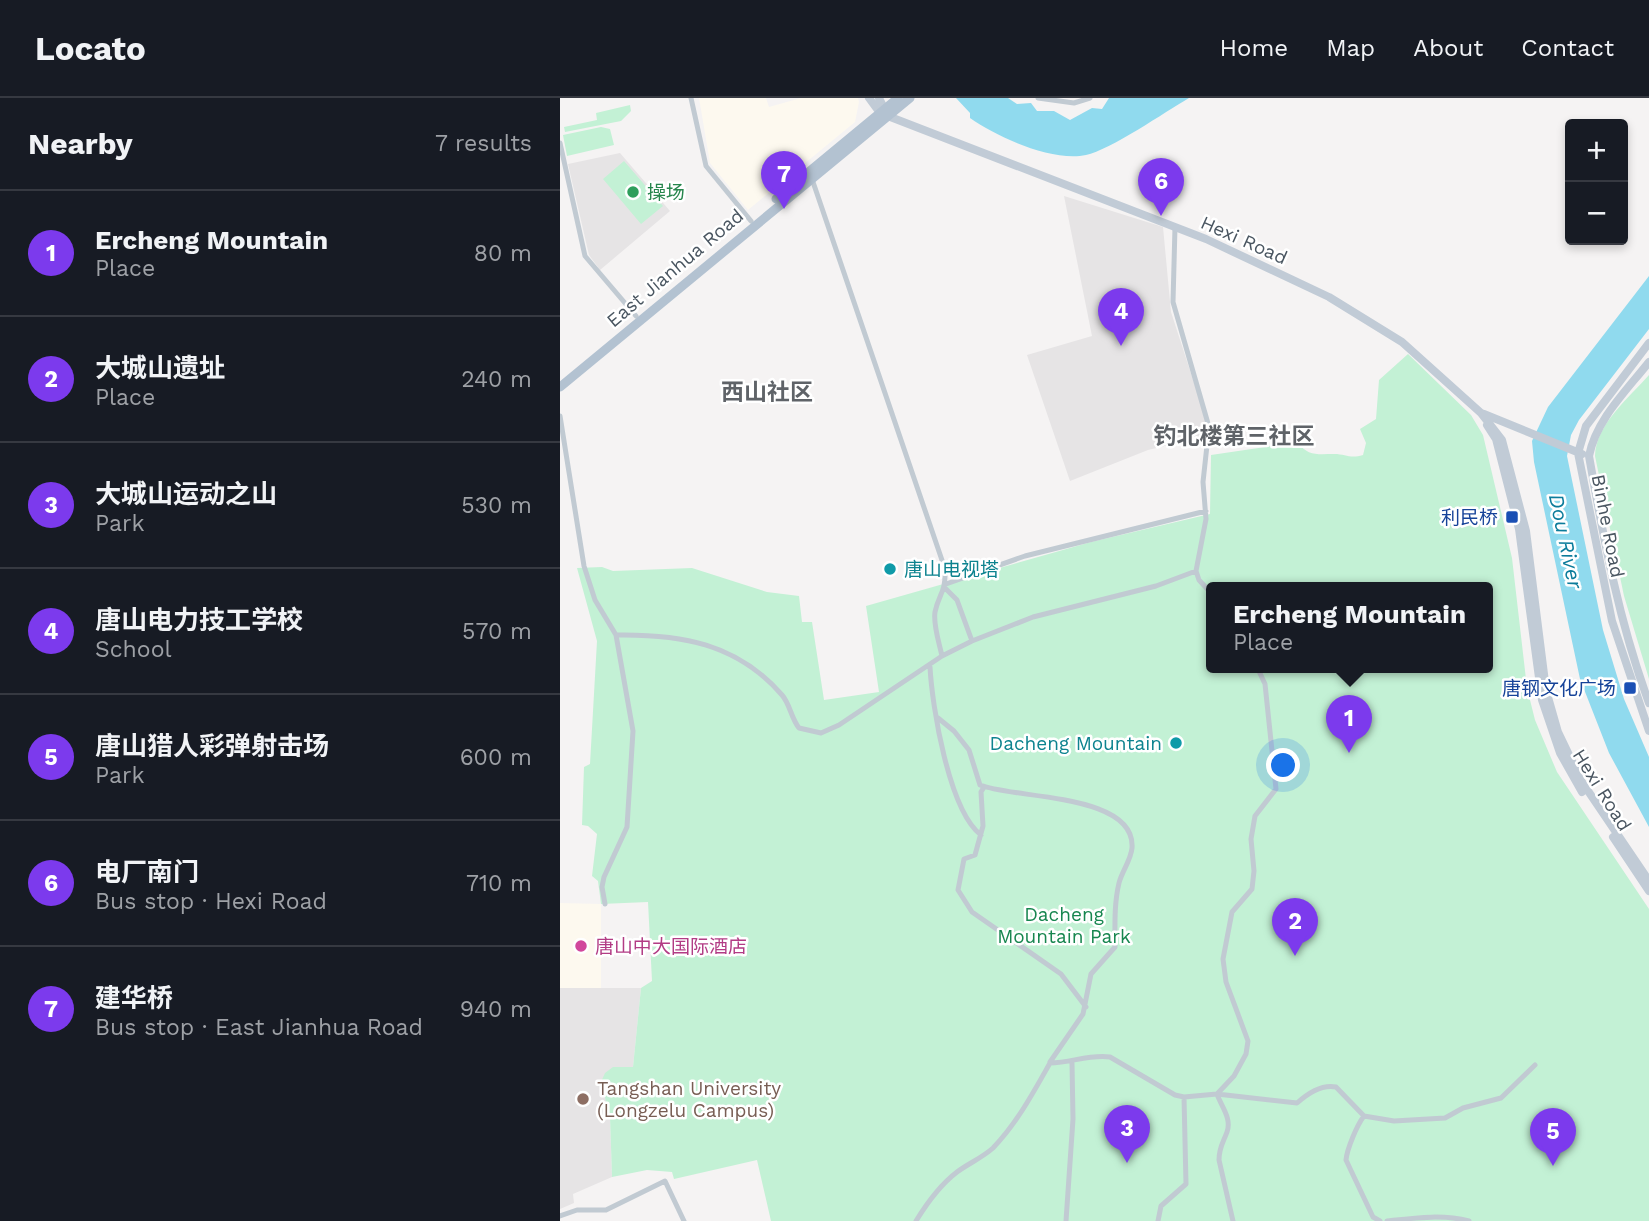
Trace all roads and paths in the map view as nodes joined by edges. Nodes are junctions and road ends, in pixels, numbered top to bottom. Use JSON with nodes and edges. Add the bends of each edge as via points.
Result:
{"nodes":[{"id":1,"x":691,"y":98,"type":"edge"},
{"id":2,"x":869,"y":98,"type":"edge"},
{"id":3,"x":879,"y":98,"type":"edge"},
{"id":4,"x":898,"y":98,"type":"edge"},
{"id":5,"x":910,"y":98,"type":"edge"},
{"id":6,"x":1038,"y":98,"type":"edge"},
{"id":7,"x":1090,"y":98,"type":"edge"},
{"id":8,"x":884,"y":112,"type":"junction"},
{"id":9,"x":560,"y":143,"type":"edge"},
{"id":10,"x":812,"y":173,"type":"junction"},
{"id":11,"x":751,"y":220,"type":"junction"},
{"id":12,"x":1175,"y":227,"type":"junction"},
{"id":13,"x":636,"y":316,"type":"junction"},
{"id":14,"x":1649,"y":344,"type":"edge"},
{"id":15,"x":1649,"y":362,"type":"edge"},
{"id":16,"x":560,"y":379,"type":"edge"},
{"id":17,"x":560,"y":387,"type":"edge"},
{"id":18,"x":1481,"y":413,"type":"junction"},
{"id":19,"x":560,"y":416,"type":"edge"},
{"id":20,"x":1575,"y":452,"type":"junction"},
{"id":21,"x":1589,"y":456,"type":"junction"},
{"id":22,"x":1206,"y":511,"type":"junction"},
{"id":23,"x":1196,"y":571,"type":"junction"},
{"id":24,"x":946,"y":587,"type":"junction"},
{"id":25,"x":1206,"y":589,"type":"edge"},
{"id":26,"x":615,"y":635,"type":"junction"},
{"id":27,"x":972,"y":641,"type":"junction"},
{"id":28,"x":942,"y":656,"type":"junction"},
{"id":29,"x":930,"y":667,"type":"junction"},
{"id":30,"x":1260,"y":673,"type":"edge"},
{"id":31,"x":1649,"y":703,"type":"edge"},
{"id":32,"x":938,"y":718,"type":"junction"},
{"id":33,"x":1649,"y":731,"type":"edge"},
{"id":34,"x":984,"y":787,"type":"junction"},
{"id":35,"x":981,"y":835,"type":"junction"},
{"id":36,"x":1649,"y":881,"type":"edge"},
{"id":37,"x":1649,"y":891,"type":"edge"},
{"id":38,"x":605,"y":904,"type":"dead end"},
{"id":39,"x":1086,"y":1007,"type":"junction"},
{"id":40,"x":1050,"y":1063,"type":"junction"},
{"id":41,"x":1072,"y":1063,"type":"junction"},
{"id":42,"x":1535,"y":1065,"type":"dead end"},
{"id":43,"x":1217,"y":1094,"type":"junction"},
{"id":44,"x":1184,"y":1097,"type":"junction"},
{"id":45,"x":1364,"y":1116,"type":"junction"},
{"id":46,"x":560,"y":1216,"type":"edge"},
{"id":47,"x":684,"y":1221,"type":"edge"},
{"id":48,"x":916,"y":1221,"type":"edge"},
{"id":49,"x":1066,"y":1221,"type":"edge"},
{"id":50,"x":1158,"y":1221,"type":"edge"},
{"id":51,"x":1233,"y":1221,"type":"edge"},
{"id":52,"x":1380,"y":1221,"type":"edge"},
{"id":53,"x":1387,"y":1221,"type":"edge"},
{"id":54,"x":1469,"y":1221,"type":"edge"}],
"edges":[{"from":1,"to":11,"type":"street","via":[[706,166]]},
{"from":2,"to":8,"type":"street"},
{"from":3,"to":8,"type":"street"},
{"from":4,"to":8,"type":"main road","name":"East Jianhua Road"},
{"from":5,"to":8,"type":"main road","name":"East Jianhua Road"},
{"from":6,"to":7,"type":"street","via":[[1074,103]]},
{"from":8,"to":10,"type":"main road","name":"East Jianhua Road"},
{"from":8,"to":12,"type":"street","name":"Hexi Road","via":[[1011,166]]},
{"from":9,"to":13,"type":"street","via":[[585,256]]},
{"from":10,"to":11,"type":"main road","name":"East Jianhua Road"},
{"from":10,"to":17,"type":"main road","name":"East Jianhua Road"},
{"from":10,"to":24,"type":"street","via":[[945,569]]},
{"from":11,"to":13,"type":"main road","name":"East Jianhua Road"},
{"from":12,"to":18,"type":"street","name":"Hexi Road","via":[[1265,265],[1382,327]]},
{"from":12,"to":22,"type":"street","via":[[1173,302],[1209,426],[1203,482]]},
{"from":13,"to":16,"type":"main road","name":"East Jianhua Road"},
{"from":14,"to":20,"type":"street","name":"Binhe Road","via":[[1586,426]]},
{"from":15,"to":21,"type":"street","name":"Binhe Road","via":[[1592,439]]},
{"from":18,"to":20,"type":"street"},
{"from":18,"to":36,"type":"street","name":"Hexi Road","via":[[1502,440],[1526,531],[1546,690],[1558,732],[1582,782]]},
{"from":18,"to":37,"type":"street","name":"Hexi Road","via":[[1496,439],[1519,529],[1537,674],[1549,725],[1575,781]]},
{"from":19,"to":26,"type":"street","via":[[584,566],[595,600]]},
{"from":20,"to":21,"type":"street"},
{"from":20,"to":33,"type":"street","name":"Binhe Road","via":[[1612,621]]},
{"from":21,"to":31,"type":"street","name":"Binhe Road","via":[[1613,589]]},
{"from":22,"to":23,"type":"street"},
{"from":22,"to":24,"type":"street","via":[[1024,556]]},
{"from":23,"to":25,"type":"street"},
{"from":23,"to":27,"type":"street","via":[[1156,586],[1033,617]]},
{"from":24,"to":27,"type":"street","via":[[957,600]]},
{"from":24,"to":28,"type":"street","via":[[935,618]]},
{"from":26,"to":29,"type":"street","via":[[698,640],[735,656],[782,695],[799,728],[813,734],[839,725]]},
{"from":26,"to":38,"type":"street","via":[[629,699],[633,757],[627,827],[604,877]]},
{"from":27,"to":28,"type":"street"},
{"from":28,"to":29,"type":"street"},
{"from":29,"to":32,"type":"street"},
{"from":30,"to":43,"type":"street","via":[[1265,684],[1276,789],[1255,816],[1252,889],[1232,912],[1223,959],[1226,982],[1248,1041],[1246,1054]]},
{"from":32,"to":34,"type":"street","via":[[969,750],[976,782]]},
{"from":32,"to":35,"type":"street","via":[[947,772],[968,823]]},
{"from":34,"to":35,"type":"street"},
{"from":34,"to":39,"type":"street","via":[[1083,804],[1125,824],[1132,847],[1116,901],[1115,947],[1091,974]]},
{"from":35,"to":39,"type":"street","via":[[975,855],[964,859],[959,871],[960,895],[972,912],[1061,974]]},
{"from":39,"to":40,"type":"street"},
{"from":40,"to":41,"type":"street"},
{"from":40,"to":48,"type":"street","via":[[995,1146],[956,1173]]},
{"from":41,"to":44,"type":"street","via":[[1090,1056],[1110,1057]]},
{"from":41,"to":49,"type":"street"},
{"from":42,"to":45,"type":"street","via":[[1501,1098],[1445,1118],[1394,1121]]},
{"from":43,"to":44,"type":"street"},
{"from":43,"to":45,"type":"street","via":[[1297,1104],[1331,1085]]},
{"from":43,"to":51,"type":"street","via":[[1227,1117],[1219,1160]]},
{"from":44,"to":50,"type":"street","via":[[1186,1184],[1161,1206]]},
{"from":45,"to":52,"type":"street","via":[[1356,1126],[1346,1160],[1373,1217]]},
{"from":46,"to":47,"type":"street","via":[[577,1210],[606,1210],[667,1182]]},
{"from":53,"to":54,"type":"street","via":[[1448,1216]]}]}
